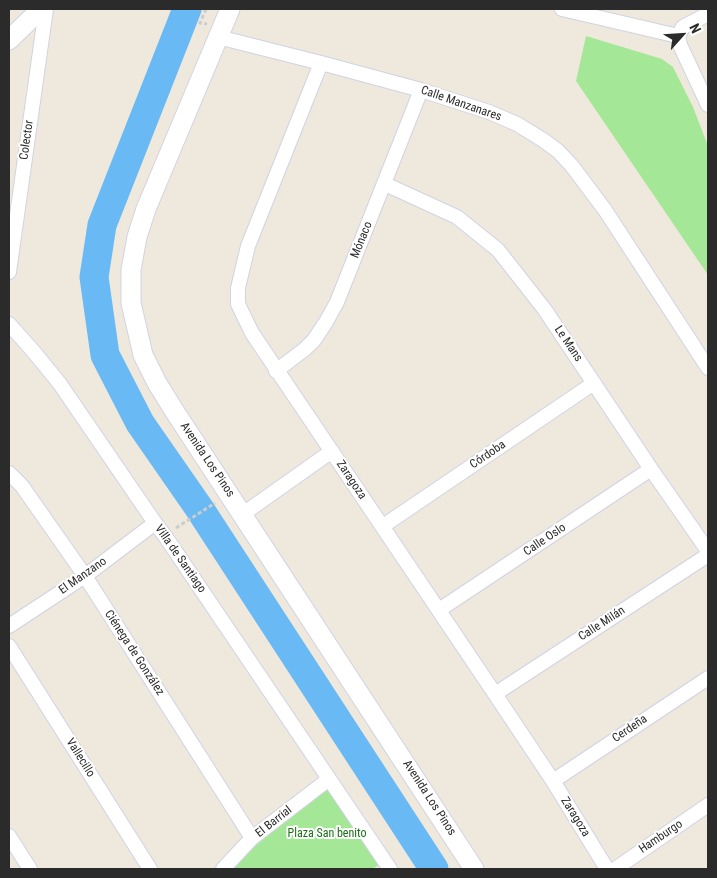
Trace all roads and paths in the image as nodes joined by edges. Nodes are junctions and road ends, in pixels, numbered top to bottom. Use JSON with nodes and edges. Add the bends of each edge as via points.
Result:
{"nodes":[{"id":1,"x":41,"y":9,"type":"edge"},
{"id":2,"x":46,"y":9,"type":"edge"},
{"id":3,"x":230,"y":9,"type":"edge"},
{"id":4,"x":562,"y":9,"type":"edge"},
{"id":5,"x":708,"y":14,"type":"edge"},
{"id":6,"x":678,"y":36,"type":"junction"},
{"id":7,"x":218,"y":37,"type":"junction"},
{"id":8,"x":9,"y":40,"type":"edge"},
{"id":9,"x":321,"y":63,"type":"junction"},
{"id":10,"x":421,"y":90,"type":"junction"},
{"id":11,"x":708,"y":105,"type":"edge"},
{"id":12,"x":385,"y":184,"type":"junction"},
{"id":13,"x":9,"y":272,"type":"edge"},
{"id":14,"x":9,"y":324,"type":"edge"},
{"id":15,"x":708,"y":368,"type":"edge"},
{"id":16,"x":276,"y":371,"type":"junction"},
{"id":17,"x":594,"y":383,"type":"junction"},
{"id":18,"x":332,"y":451,"type":"junction"},
{"id":19,"x":651,"y":469,"type":"junction"},
{"id":20,"x":9,"y":473,"type":"edge"},
{"id":21,"x":206,"y":510,"type":"dead end"},
{"id":22,"x":243,"y":514,"type":"junction"},
{"id":23,"x":155,"y":523,"type":"junction"},
{"id":24,"x":383,"y":526,"type":"junction"},
{"id":25,"x":177,"y":528,"type":"dead end"},
{"id":26,"x":708,"y":551,"type":"edge"},
{"id":27,"x":708,"y":555,"type":"edge"},
{"id":28,"x":85,"y":576,"type":"junction"},
{"id":29,"x":439,"y":610,"type":"junction"},
{"id":30,"x":9,"y":626,"type":"edge"},
{"id":31,"x":9,"y":646,"type":"edge"},
{"id":32,"x":15,"y":668,"type":"edge"},
{"id":33,"x":708,"y":678,"type":"edge"},
{"id":34,"x":495,"y":694,"type":"junction"},
{"id":35,"x":329,"y":779,"type":"junction"},
{"id":36,"x":553,"y":781,"type":"junction"},
{"id":37,"x":708,"y":805,"type":"edge"},
{"id":38,"x":9,"y":836,"type":"edge"},
{"id":39,"x":252,"y":838,"type":"junction"},
{"id":40,"x":30,"y":869,"type":"edge"},
{"id":41,"x":150,"y":869,"type":"edge"},
{"id":42,"x":223,"y":869,"type":"edge"},
{"id":43,"x":390,"y":869,"type":"edge"},
{"id":44,"x":474,"y":869,"type":"edge"},
{"id":45,"x":608,"y":869,"type":"edge"},
{"id":46,"x":615,"y":869,"type":"edge"}],
"edges":[{"from":1,"to":8,"type":"street"},
{"from":2,"to":13,"type":"street","name":"Colector"},
{"from":3,"to":7,"type":"street","name":"Avenida Los Pinos"},
{"from":4,"to":6,"type":"street"},
{"from":5,"to":6,"type":"street","via":[[683,27]]},
{"from":6,"to":11,"type":"street"},
{"from":7,"to":9,"type":"street","name":"Calle Manzanares"},
{"from":7,"to":22,"type":"street","name":"Avenida Los Pinos","via":[[146,209],[131,270],[131,303],[142,355],[156,383]]},
{"from":9,"to":10,"type":"street","name":"Calle Manzanares"},
{"from":9,"to":16,"type":"street","name":"Zaragoza","via":[[248,246],[238,288],[238,304],[244,318]]},
{"from":10,"to":12,"type":"street","name":"Mónaco"},
{"from":10,"to":15,"type":"street","name":"Calle Manzanares","via":[[517,124],[558,151],[605,210]]},
{"from":12,"to":16,"type":"street","name":"Mónaco","via":[[326,322],[305,349]]},
{"from":12,"to":17,"type":"street","name":"Le Mans","via":[[457,217],[498,250],[545,310]]},
{"from":14,"to":23,"type":"street","name":"Villa de Santiago","via":[[60,384]]},
{"from":16,"to":18,"type":"street","name":"Zaragoza"},
{"from":17,"to":19,"type":"street","name":"Le Mans"},
{"from":17,"to":24,"type":"street","name":"Córdoba"},
{"from":18,"to":22,"type":"street"},
{"from":18,"to":24,"type":"street","name":"Zaragoza"},
{"from":19,"to":26,"type":"street","name":"Le Mans"},
{"from":19,"to":29,"type":"street","name":"Calle Oslo"},
{"from":20,"to":28,"type":"street","name":"Ciénega de González","via":[[22,486]]},
{"from":21,"to":25,"type":"path"},
{"from":22,"to":44,"type":"street","name":"Avenida Los Pinos"},
{"from":23,"to":28,"type":"street","name":"El Manzano"},
{"from":23,"to":35,"type":"street","name":"Villa de Santiago"},
{"from":24,"to":29,"type":"street","name":"Zaragoza"},
{"from":27,"to":34,"type":"street","name":"Calle Milán"},
{"from":28,"to":30,"type":"street","name":"El Manzano"},
{"from":28,"to":39,"type":"street","name":"Ciénega de González"},
{"from":29,"to":34,"type":"street","name":"Zaragoza"},
{"from":31,"to":32,"type":"street","name":"Vallecillo"},
{"from":32,"to":41,"type":"street","name":"Vallecillo"},
{"from":33,"to":36,"type":"street","name":"Cerdeña"},
{"from":34,"to":36,"type":"street","name":"Zaragoza"},
{"from":35,"to":39,"type":"street","name":"El Barrial"},
{"from":35,"to":43,"type":"street","name":"Villa de Santiago"},
{"from":36,"to":45,"type":"street","name":"Zaragoza"},
{"from":37,"to":46,"type":"street","name":"Hamburgo"},
{"from":38,"to":40,"type":"street"},
{"from":39,"to":42,"type":"street","name":"El Barrial"}]}
